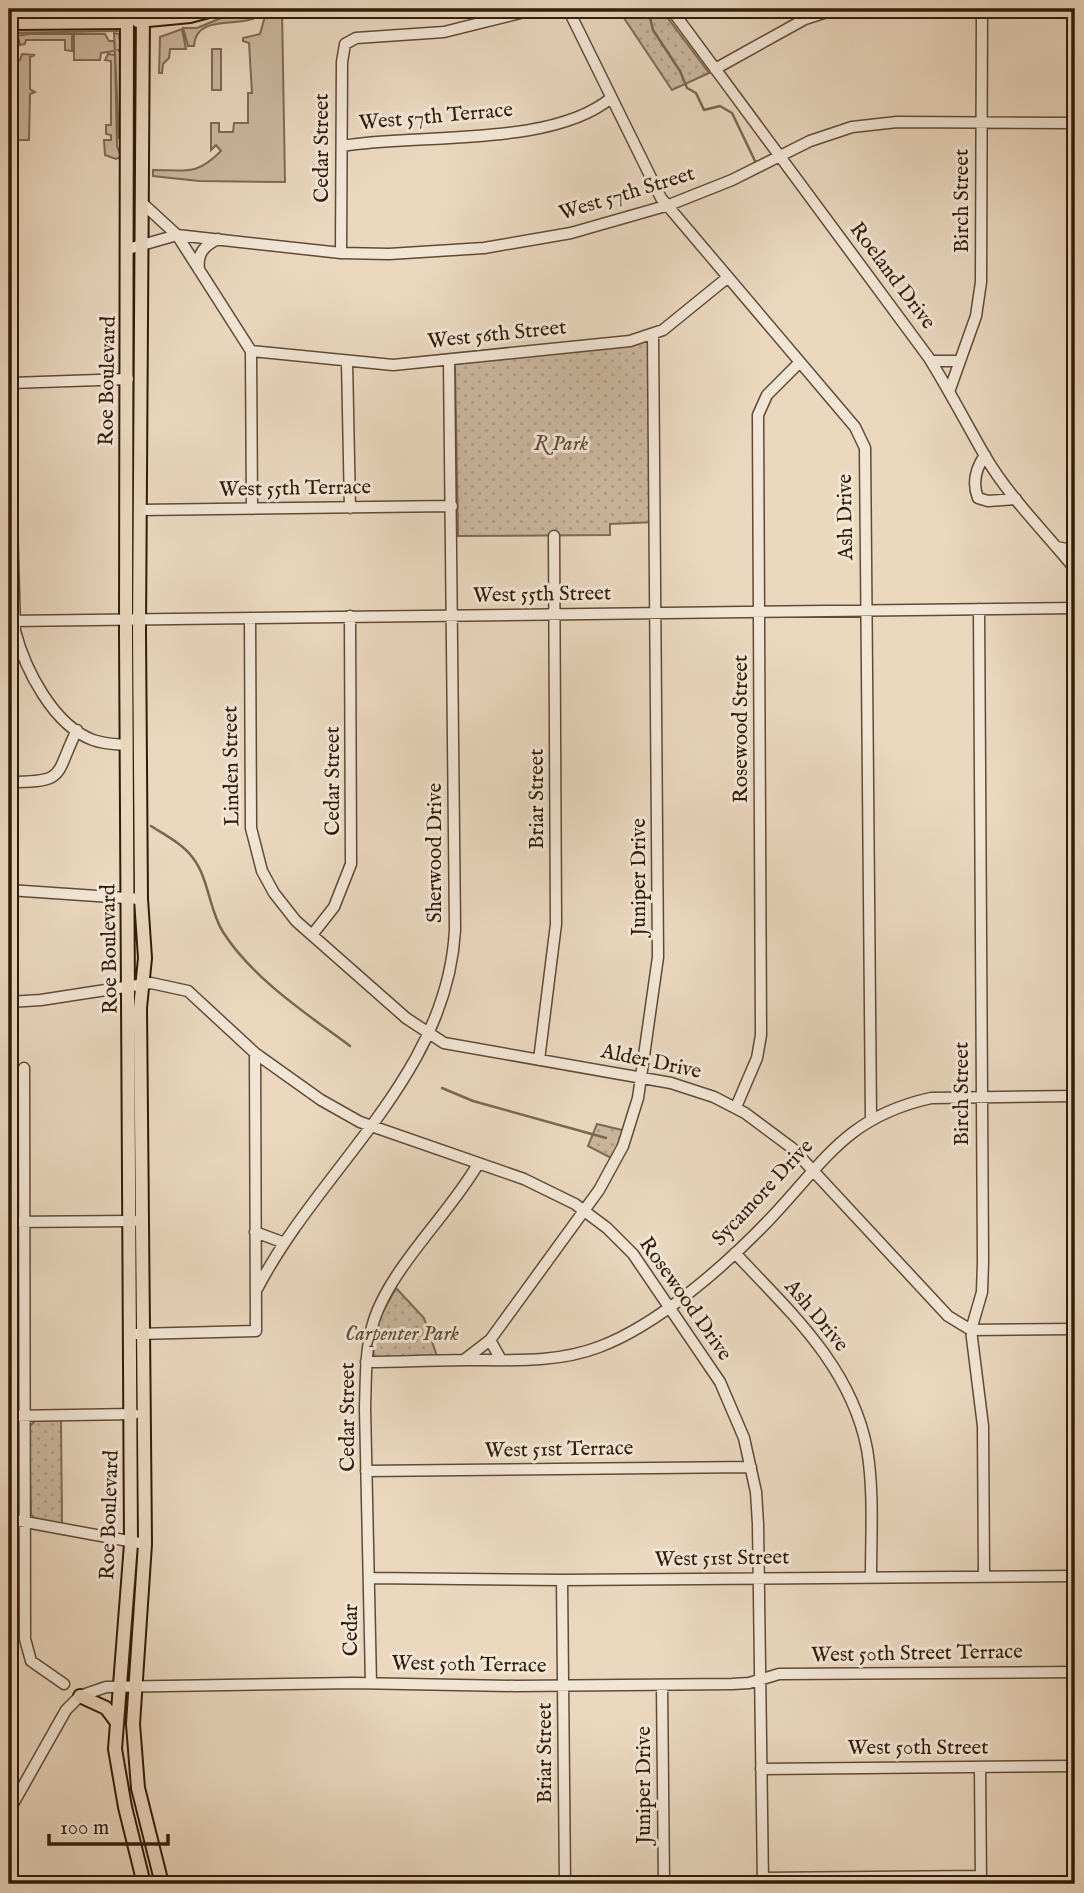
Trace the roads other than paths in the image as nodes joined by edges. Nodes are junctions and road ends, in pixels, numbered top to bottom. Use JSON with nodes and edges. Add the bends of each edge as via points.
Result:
{"nodes":[{"id":1,"x":217,"y":9,"type":"edge"},
{"id":2,"x":536,"y":9,"type":"edge"},
{"id":3,"x":568,"y":9,"type":"edge"},
{"id":4,"x":671,"y":9,"type":"edge"},
{"id":5,"x":836,"y":9,"type":"edge"},
{"id":6,"x":982,"y":9,"type":"edge"},
{"id":7,"x":127,"y":15,"type":"edge"},
{"id":8,"x":143,"y":15,"type":"edge"},
{"id":9,"x":9,"y":22,"type":"edge"},
{"id":10,"x":715,"y":69,"type":"junction"},
{"id":11,"x":9,"y":97,"type":"edge"},
{"id":12,"x":611,"y":98,"type":"junction"},
{"id":13,"x":981,"y":123,"type":"junction"},
{"id":14,"x":1075,"y":123,"type":"edge"},
{"id":15,"x":342,"y":146,"type":"junction"},
{"id":16,"x":779,"y":157,"type":"junction"},
{"id":17,"x":141,"y":202,"type":"junction"},
{"id":18,"x":669,"y":205,"type":"junction"},
{"id":19,"x":177,"y":235,"type":"junction"},
{"id":20,"x":218,"y":239,"type":"junction"},
{"id":21,"x":135,"y":247,"type":"junction"},
{"id":22,"x":341,"y":253,"type":"junction"},
{"id":23,"x":200,"y":270,"type":"junction"},
{"id":24,"x":727,"y":278,"type":"junction"},
{"id":25,"x":653,"y":335,"type":"junction"},
{"id":26,"x":251,"y":351,"type":"junction"},
{"id":27,"x":449,"y":360,"type":"junction"},
{"id":28,"x":957,"y":361,"type":"junction"},
{"id":29,"x":347,"y":362,"type":"junction"},
{"id":30,"x":800,"y":362,"type":"junction"},
{"id":31,"x":931,"y":362,"type":"junction"},
{"id":32,"x":128,"y":379,"type":"junction"},
{"id":33,"x":11,"y":383,"type":"junction"},
{"id":34,"x":950,"y":388,"type":"junction"},
{"id":35,"x":985,"y":455,"type":"junction"},
{"id":36,"x":1016,"y":499,"type":"junction"},
{"id":37,"x":452,"y":506,"type":"junction"},
{"id":38,"x":350,"y":508,"type":"junction"},
{"id":39,"x":253,"y":509,"type":"junction"},
{"id":40,"x":139,"y":510,"type":"junction"},
{"id":41,"x":554,"y":536,"type":"dead end"},
{"id":42,"x":1057,"y":547,"type":"junction"},
{"id":43,"x":1075,"y":551,"type":"edge"},
{"id":44,"x":1075,"y":569,"type":"edge"},
{"id":45,"x":1075,"y":608,"type":"edge"},
{"id":46,"x":979,"y":609,"type":"junction"},
{"id":47,"x":866,"y":610,"type":"junction"},
{"id":48,"x":759,"y":612,"type":"junction"},
{"id":49,"x":657,"y":613,"type":"junction"},
{"id":50,"x":555,"y":614,"type":"junction"},
{"id":51,"x":453,"y":615,"type":"junction"},
{"id":52,"x":350,"y":617,"type":"junction"},
{"id":53,"x":250,"y":618,"type":"junction"},
{"id":54,"x":132,"y":619,"type":"junction"},
{"id":55,"x":11,"y":621,"type":"edge"},
{"id":56,"x":77,"y":730,"type":"junction"},
{"id":57,"x":126,"y":744,"type":"junction"},
{"id":58,"x":9,"y":782,"type":"edge"},
{"id":59,"x":9,"y":890,"type":"edge"},
{"id":60,"x":135,"y":899,"type":"junction"},
{"id":61,"x":312,"y":935,"type":"junction"},
{"id":62,"x":136,"y":987,"type":"junction"},
{"id":63,"x":9,"y":1002,"type":"edge"},
{"id":64,"x":430,"y":1034,"type":"junction"},
{"id":65,"x":255,"y":1053,"type":"junction"},
{"id":66,"x":539,"y":1060,"type":"junction"},
{"id":67,"x":24,"y":1068,"type":"dead end"},
{"id":68,"x":641,"y":1077,"type":"junction"},
{"id":69,"x":1075,"y":1096,"type":"edge"},
{"id":70,"x":982,"y":1097,"type":"junction"},
{"id":71,"x":736,"y":1107,"type":"junction"},
{"id":72,"x":871,"y":1120,"type":"junction"},
{"id":73,"x":369,"y":1125,"type":"junction"},
{"id":74,"x":478,"y":1164,"type":"junction"},
{"id":75,"x":813,"y":1170,"type":"junction"},
{"id":76,"x":584,"y":1211,"type":"junction"},
{"id":77,"x":137,"y":1221,"type":"junction"},
{"id":78,"x":9,"y":1222,"type":"edge"},
{"id":79,"x":25,"y":1222,"type":"junction"},
{"id":80,"x":255,"y":1231,"type":"junction"},
{"id":81,"x":282,"y":1242,"type":"junction"},
{"id":82,"x":735,"y":1253,"type":"junction"},
{"id":83,"x":257,"y":1289,"type":"junction"},
{"id":84,"x":670,"y":1305,"type":"junction"},
{"id":85,"x":1075,"y":1329,"type":"edge"},
{"id":86,"x":971,"y":1330,"type":"junction"},
{"id":87,"x":138,"y":1334,"type":"junction"},
{"id":88,"x":490,"y":1340,"type":"junction"},
{"id":89,"x":464,"y":1360,"type":"junction"},
{"id":90,"x":500,"y":1360,"type":"junction"},
{"id":91,"x":366,"y":1362,"type":"junction"},
{"id":92,"x":138,"y":1414,"type":"junction"},
{"id":93,"x":9,"y":1416,"type":"edge"},
{"id":94,"x":25,"y":1416,"type":"junction"},
{"id":95,"x":751,"y":1467,"type":"junction"},
{"id":96,"x":366,"y":1471,"type":"junction"},
{"id":97,"x":9,"y":1519,"type":"edge"},
{"id":98,"x":26,"y":1523,"type":"junction"},
{"id":99,"x":131,"y":1544,"type":"junction"},
{"id":100,"x":145,"y":1544,"type":"junction"},
{"id":101,"x":1075,"y":1576,"type":"edge"},
{"id":102,"x":871,"y":1577,"type":"junction"},
{"id":103,"x":984,"y":1577,"type":"junction"},
{"id":104,"x":369,"y":1578,"type":"junction"},
{"id":105,"x":759,"y":1578,"type":"junction"},
{"id":106,"x":562,"y":1580,"type":"junction"},
{"id":107,"x":1075,"y":1672,"type":"edge"},
{"id":108,"x":760,"y":1680,"type":"junction"},
{"id":109,"x":371,"y":1683,"type":"junction"},
{"id":110,"x":64,"y":1684,"type":"dead end"},
{"id":111,"x":564,"y":1685,"type":"junction"},
{"id":112,"x":662,"y":1685,"type":"junction"},
{"id":113,"x":119,"y":1686,"type":"junction"},
{"id":114,"x":135,"y":1686,"type":"junction"},
{"id":115,"x":80,"y":1696,"type":"junction"},
{"id":116,"x":115,"y":1720,"type":"junction"},
{"id":117,"x":1075,"y":1766,"type":"edge"},
{"id":118,"x":980,"y":1767,"type":"junction"},
{"id":119,"x":761,"y":1769,"type":"junction"},
{"id":120,"x":9,"y":1811,"type":"edge"},
{"id":121,"x":981,"y":1880,"type":"edge"},
{"id":122,"x":763,"y":1881,"type":"edge"},
{"id":123,"x":144,"y":1884,"type":"edge"},
{"id":124,"x":162,"y":1884,"type":"edge"},
{"id":125,"x":246,"y":1884,"type":"edge"},
{"id":126,"x":252,"y":1884,"type":"edge"},
{"id":127,"x":565,"y":1884,"type":"edge"},
{"id":128,"x":664,"y":1884,"type":"edge"}],
"edges":[{"from":1,"to":8,"type":"main road","via":[[190,16]]},
{"from":2,"to":15,"type":"street","name":"Cedar Street","via":[[444,32],[356,38],[345,44]]},
{"from":3,"to":12,"type":"street","name":"Ash Drive"},
{"from":4,"to":10,"type":"street","name":"Roeland Drive"},
{"from":5,"to":10,"type":"street","via":[[796,24]]},
{"from":6,"to":13,"type":"street","name":"Birch Street"},
{"from":7,"to":8,"type":"main road"},
{"from":7,"to":9,"type":"highway"},
{"from":7,"to":21,"type":"main road","name":"Roe Boulevard"},
{"from":8,"to":17,"type":"main road","name":"Roe Boulevard"},
{"from":10,"to":16,"type":"street","name":"Roeland Drive"},
{"from":11,"to":33,"type":"street"},
{"from":12,"to":15,"type":"street","name":"West 57th Terrace","via":[[577,116],[529,128]]},
{"from":12,"to":18,"type":"street","name":"Ash Drive","via":[[661,198]]},
{"from":13,"to":14,"type":"street","name":"West 57th Street"},
{"from":13,"to":16,"type":"street","name":"West 57th Street","via":[[897,122],[852,127]]},
{"from":13,"to":28,"type":"street","name":"Birch Street","via":[[980,298]]},
{"from":15,"to":22,"type":"street","name":"Cedar Street"},
{"from":16,"to":18,"type":"street","name":"West 57th Street"},
{"from":16,"to":31,"type":"street","name":"Roeland Drive"},
{"from":17,"to":19,"type":"street"},
{"from":17,"to":21,"type":"main road","name":"Roe Boulevard"},
{"from":18,"to":22,"type":"street","name":"West 57th Street","via":[[571,233],[496,246],[423,253]]},
{"from":18,"to":24,"type":"street","name":"Ash Drive"},
{"from":19,"to":20,"type":"street","name":"West 57th Street"},
{"from":19,"to":21,"type":"street","name":"West 57th Street"},
{"from":19,"to":23,"type":"street"},
{"from":20,"to":22,"type":"street","name":"West 57th Street"},
{"from":20,"to":23,"type":"street","via":[[202,250]]},
{"from":21,"to":32,"type":"main road","name":"Roe Boulevard"},
{"from":21,"to":40,"type":"main road","name":"Roe Boulevard"},
{"from":23,"to":26,"type":"street"},
{"from":24,"to":25,"type":"street","name":"West 56th Street"},
{"from":24,"to":30,"type":"street","name":"Ash Drive"},
{"from":25,"to":27,"type":"street","name":"West 56th Street"},
{"from":25,"to":49,"type":"street","name":"Juniper Drive"},
{"from":26,"to":29,"type":"street","name":"West 56th Street"},
{"from":26,"to":39,"type":"street"},
{"from":27,"to":29,"type":"street","name":"West 56th Street","via":[[393,365]]},
{"from":27,"to":37,"type":"street","name":"Sherwood Drive"},
{"from":28,"to":31,"type":"street"},
{"from":28,"to":34,"type":"street","name":"Birch Street"},
{"from":29,"to":38,"type":"street"},
{"from":30,"to":47,"type":"street","name":"Ash Drive","via":[[856,427],[865,449]]},
{"from":30,"to":48,"type":"street","name":"Rosewood Street","via":[[767,395],[758,415]]},
{"from":31,"to":34,"type":"street","name":"Roeland Drive"},
{"from":32,"to":33,"type":"street"},
{"from":32,"to":54,"type":"main road","name":"Roe Boulevard"},
{"from":33,"to":55,"type":"street"},
{"from":34,"to":35,"type":"street","name":"Roeland Drive"},
{"from":35,"to":36,"type":"street","name":"Roeland Drive"},
{"from":35,"to":36,"type":"street","via":[[976,468],[978,498]]},
{"from":36,"to":42,"type":"street","name":"Roeland Drive"},
{"from":37,"to":38,"type":"street","name":"West 55th Terrace"},
{"from":37,"to":51,"type":"street","name":"Sherwood Drive"},
{"from":38,"to":39,"type":"street","name":"West 55th Terrace"},
{"from":39,"to":40,"type":"street","name":"West 55th Terrace"},
{"from":40,"to":54,"type":"main road","name":"Roe Boulevard"},
{"from":41,"to":50,"type":"street","name":"Briar Street"},
{"from":42,"to":43,"type":"street"},
{"from":42,"to":44,"type":"street","name":"Roeland Drive"},
{"from":45,"to":46,"type":"street","name":"West 55th Street"},
{"from":46,"to":47,"type":"street","name":"West 55th Street"},
{"from":46,"to":70,"type":"street","name":"Birch Street"},
{"from":47,"to":48,"type":"street","name":"West 55th Street"},
{"from":47,"to":72,"type":"street","name":"Ash Drive"},
{"from":48,"to":49,"type":"street","name":"West 55th Street"},
{"from":48,"to":71,"type":"street","name":"Rosewood Street","via":[[761,1035]]},
{"from":49,"to":50,"type":"street","name":"West 55th Street"},
{"from":49,"to":68,"type":"street","name":"Juniper Drive","via":[[658,957]]},
{"from":50,"to":51,"type":"street","name":"West 55th Street"},
{"from":50,"to":66,"type":"street","name":"Briar Street","via":[[556,924]]},
{"from":51,"to":52,"type":"street","name":"West 55th Street"},
{"from":51,"to":64,"type":"street","name":"Sherwood Drive","via":[[453,958],[442,1007]]},
{"from":52,"to":53,"type":"street","name":"West 55th Street"},
{"from":52,"to":61,"type":"street","name":"Cedar Street","via":[[351,864],[334,906]]},
{"from":53,"to":54,"type":"street","name":"West 55th Street"},
{"from":53,"to":61,"type":"street","name":"Linden Street","via":[[254,849],[284,908]]},
{"from":54,"to":55,"type":"street","name":"West 55th Street"},
{"from":54,"to":57,"type":"main road","name":"Roe Boulevard"},
{"from":54,"to":60,"type":"main road","name":"Roe Boulevard"},
{"from":55,"to":56,"type":"street","via":[[35,678],[66,722]]},
{"from":56,"to":57,"type":"street","via":[[95,741]]},
{"from":56,"to":58,"type":"street","via":[[56,776],[46,781]]},
{"from":57,"to":60,"type":"main road","name":"Roe Boulevard"},
{"from":59,"to":60,"type":"street"},
{"from":60,"to":62,"type":"main road","name":"Roe Boulevard","via":[[145,958]]},
{"from":61,"to":64,"type":"street","name":"Alder Drive"},
{"from":62,"to":63,"type":"street","name":"Rosewood Drive"},
{"from":62,"to":65,"type":"street","name":"Rosewood Drive","via":[[167,985],[188,991]]},
{"from":62,"to":77,"type":"main road","name":"Roe Boulevard"},
{"from":64,"to":66,"type":"street","name":"Alder Drive","via":[[444,1043]]},
{"from":64,"to":73,"type":"street","name":"Sherwood Drive"},
{"from":65,"to":73,"type":"street","name":"Rosewood Drive","via":[[321,1100]]},
{"from":65,"to":80,"type":"street"},
{"from":66,"to":68,"type":"street","name":"Alder Drive"},
{"from":67,"to":79,"type":"street"},
{"from":68,"to":71,"type":"street","name":"Alder Drive","via":[[694,1089]]},
{"from":68,"to":76,"type":"street","name":"Juniper Drive","via":[[623,1146]]},
{"from":69,"to":70,"type":"street","name":"Sycamore Drive"},
{"from":70,"to":72,"type":"street","name":"Sycamore Drive","via":[[931,1098]]},
{"from":70,"to":86,"type":"street","name":"Birch Street","via":[[982,1292]]},
{"from":71,"to":75,"type":"street","name":"Alder Drive","via":[[782,1139]]},
{"from":72,"to":75,"type":"street","name":"Sycamore Drive","via":[[842,1139]]},
{"from":73,"to":74,"type":"street","name":"Rosewood Drive"},
{"from":73,"to":81,"type":"street","name":"Sherwood Drive"},
{"from":74,"to":76,"type":"street","name":"Rosewood Drive","via":[[553,1192]]},
{"from":74,"to":91,"type":"street","name":"Cedar Street","via":[[383,1298],[372,1325]]},
{"from":75,"to":82,"type":"street","name":"Sycamore Drive"},
{"from":75,"to":86,"type":"street","name":"Alder Drive","via":[[948,1316]]},
{"from":76,"to":84,"type":"street","name":"Rosewood Drive","via":[[633,1254]]},
{"from":76,"to":88,"type":"street","name":"Juniper Drive"},
{"from":77,"to":79,"type":"street"},
{"from":77,"to":87,"type":"main road","name":"Roe Boulevard"},
{"from":78,"to":79,"type":"street"},
{"from":79,"to":94,"type":"street"},
{"from":80,"to":81,"type":"street"},
{"from":80,"to":83,"type":"street"},
{"from":81,"to":83,"type":"street","name":"Sherwood Drive"},
{"from":82,"to":84,"type":"street","name":"Sycamore Drive"},
{"from":82,"to":102,"type":"street","name":"Ash Drive","via":[[821,1345],[849,1394],[868,1461]]},
{"from":83,"to":87,"type":"street","via":[[256,1331]]},
{"from":84,"to":90,"type":"street","name":"Sycamore Drive","via":[[600,1347],[544,1360]]},
{"from":84,"to":95,"type":"street","name":"Rosewood Drive","via":[[720,1382]]},
{"from":85,"to":86,"type":"street"},
{"from":86,"to":103,"type":"street","name":"Birch Street","via":[[983,1426]]},
{"from":87,"to":92,"type":"main road","name":"Roe Boulevard"},
{"from":88,"to":89,"type":"street","name":"Juniper Drive"},
{"from":88,"to":90,"type":"street"},
{"from":89,"to":90,"type":"street","name":"Sycamore Drive"},
{"from":89,"to":91,"type":"street","name":"Sycamore Drive"},
{"from":91,"to":96,"type":"street","name":"Cedar Street"},
{"from":92,"to":94,"type":"street"},
{"from":92,"to":99,"type":"main road","name":"Roe Boulevard"},
{"from":92,"to":100,"type":"main road","name":"Roe Boulevard"},
{"from":93,"to":94,"type":"street"},
{"from":94,"to":98,"type":"street"},
{"from":95,"to":96,"type":"street","name":"West 51st Terrace"},
{"from":95,"to":105,"type":"street","name":"Rosewood Drive"},
{"from":96,"to":104,"type":"street","name":"Cedar Street"},
{"from":97,"to":98,"type":"street"},
{"from":98,"to":99,"type":"street"},
{"from":98,"to":110,"type":"street","via":[[26,1651],[31,1661]]},
{"from":99,"to":100,"type":"street"},
{"from":99,"to":113,"type":"main road","name":"Roe Boulevard"},
{"from":100,"to":114,"type":"main road","name":"Roe Boulevard"},
{"from":101,"to":103,"type":"street","name":"West 51st Street"},
{"from":102,"to":103,"type":"street","name":"West 51st Street"},
{"from":102,"to":105,"type":"street","name":"West 51st Street"},
{"from":104,"to":106,"type":"street","name":"West 51st Street"},
{"from":104,"to":109,"type":"street","name":"Cedar"},
{"from":105,"to":106,"type":"street","name":"West 51st Street"},
{"from":105,"to":108,"type":"street","name":"Rosewood Drive"},
{"from":106,"to":111,"type":"street","name":"Briar Street"},
{"from":107,"to":108,"type":"street","name":"West 50th Street Terrace","via":[[779,1674]]},
{"from":108,"to":112,"type":"street","name":"West 50th Terrace"},
{"from":108,"to":119,"type":"street","name":"Rosewood Drive"},
{"from":109,"to":111,"type":"street","name":"West 50th Terrace"},
{"from":109,"to":114,"type":"street","name":"West 50th Terrace"},
{"from":111,"to":112,"type":"street","name":"West 50th Terrace"},
{"from":111,"to":127,"type":"street","name":"Briar Street"},
{"from":112,"to":128,"type":"street","name":"Juniper Drive"},
{"from":113,"to":114,"type":"street","name":"West 50th Terrace"},
{"from":113,"to":115,"type":"street","name":"West 50th Terrace","via":[[93,1689]]},
{"from":113,"to":116,"type":"main road","name":"Roe Boulevard"},
{"from":114,"to":124,"type":"main road","name":"Roe Boulevard","via":[[138,1788]]},
{"from":115,"to":116,"type":"main road","via":[[106,1708]]},
{"from":115,"to":120,"type":"street","via":[[66,1710]]},
{"from":116,"to":123,"type":"main road","name":"Roe Boulevard","via":[[118,1775]]},
{"from":117,"to":118,"type":"street","name":"West 50th Street"},
{"from":118,"to":119,"type":"street","name":"West 50th Street"},
{"from":118,"to":121,"type":"street"},
{"from":119,"to":122,"type":"street","name":"Rosewood Drive"},
{"from":121,"to":122,"type":"street"},
{"from":125,"to":126,"type":"street"}]}
